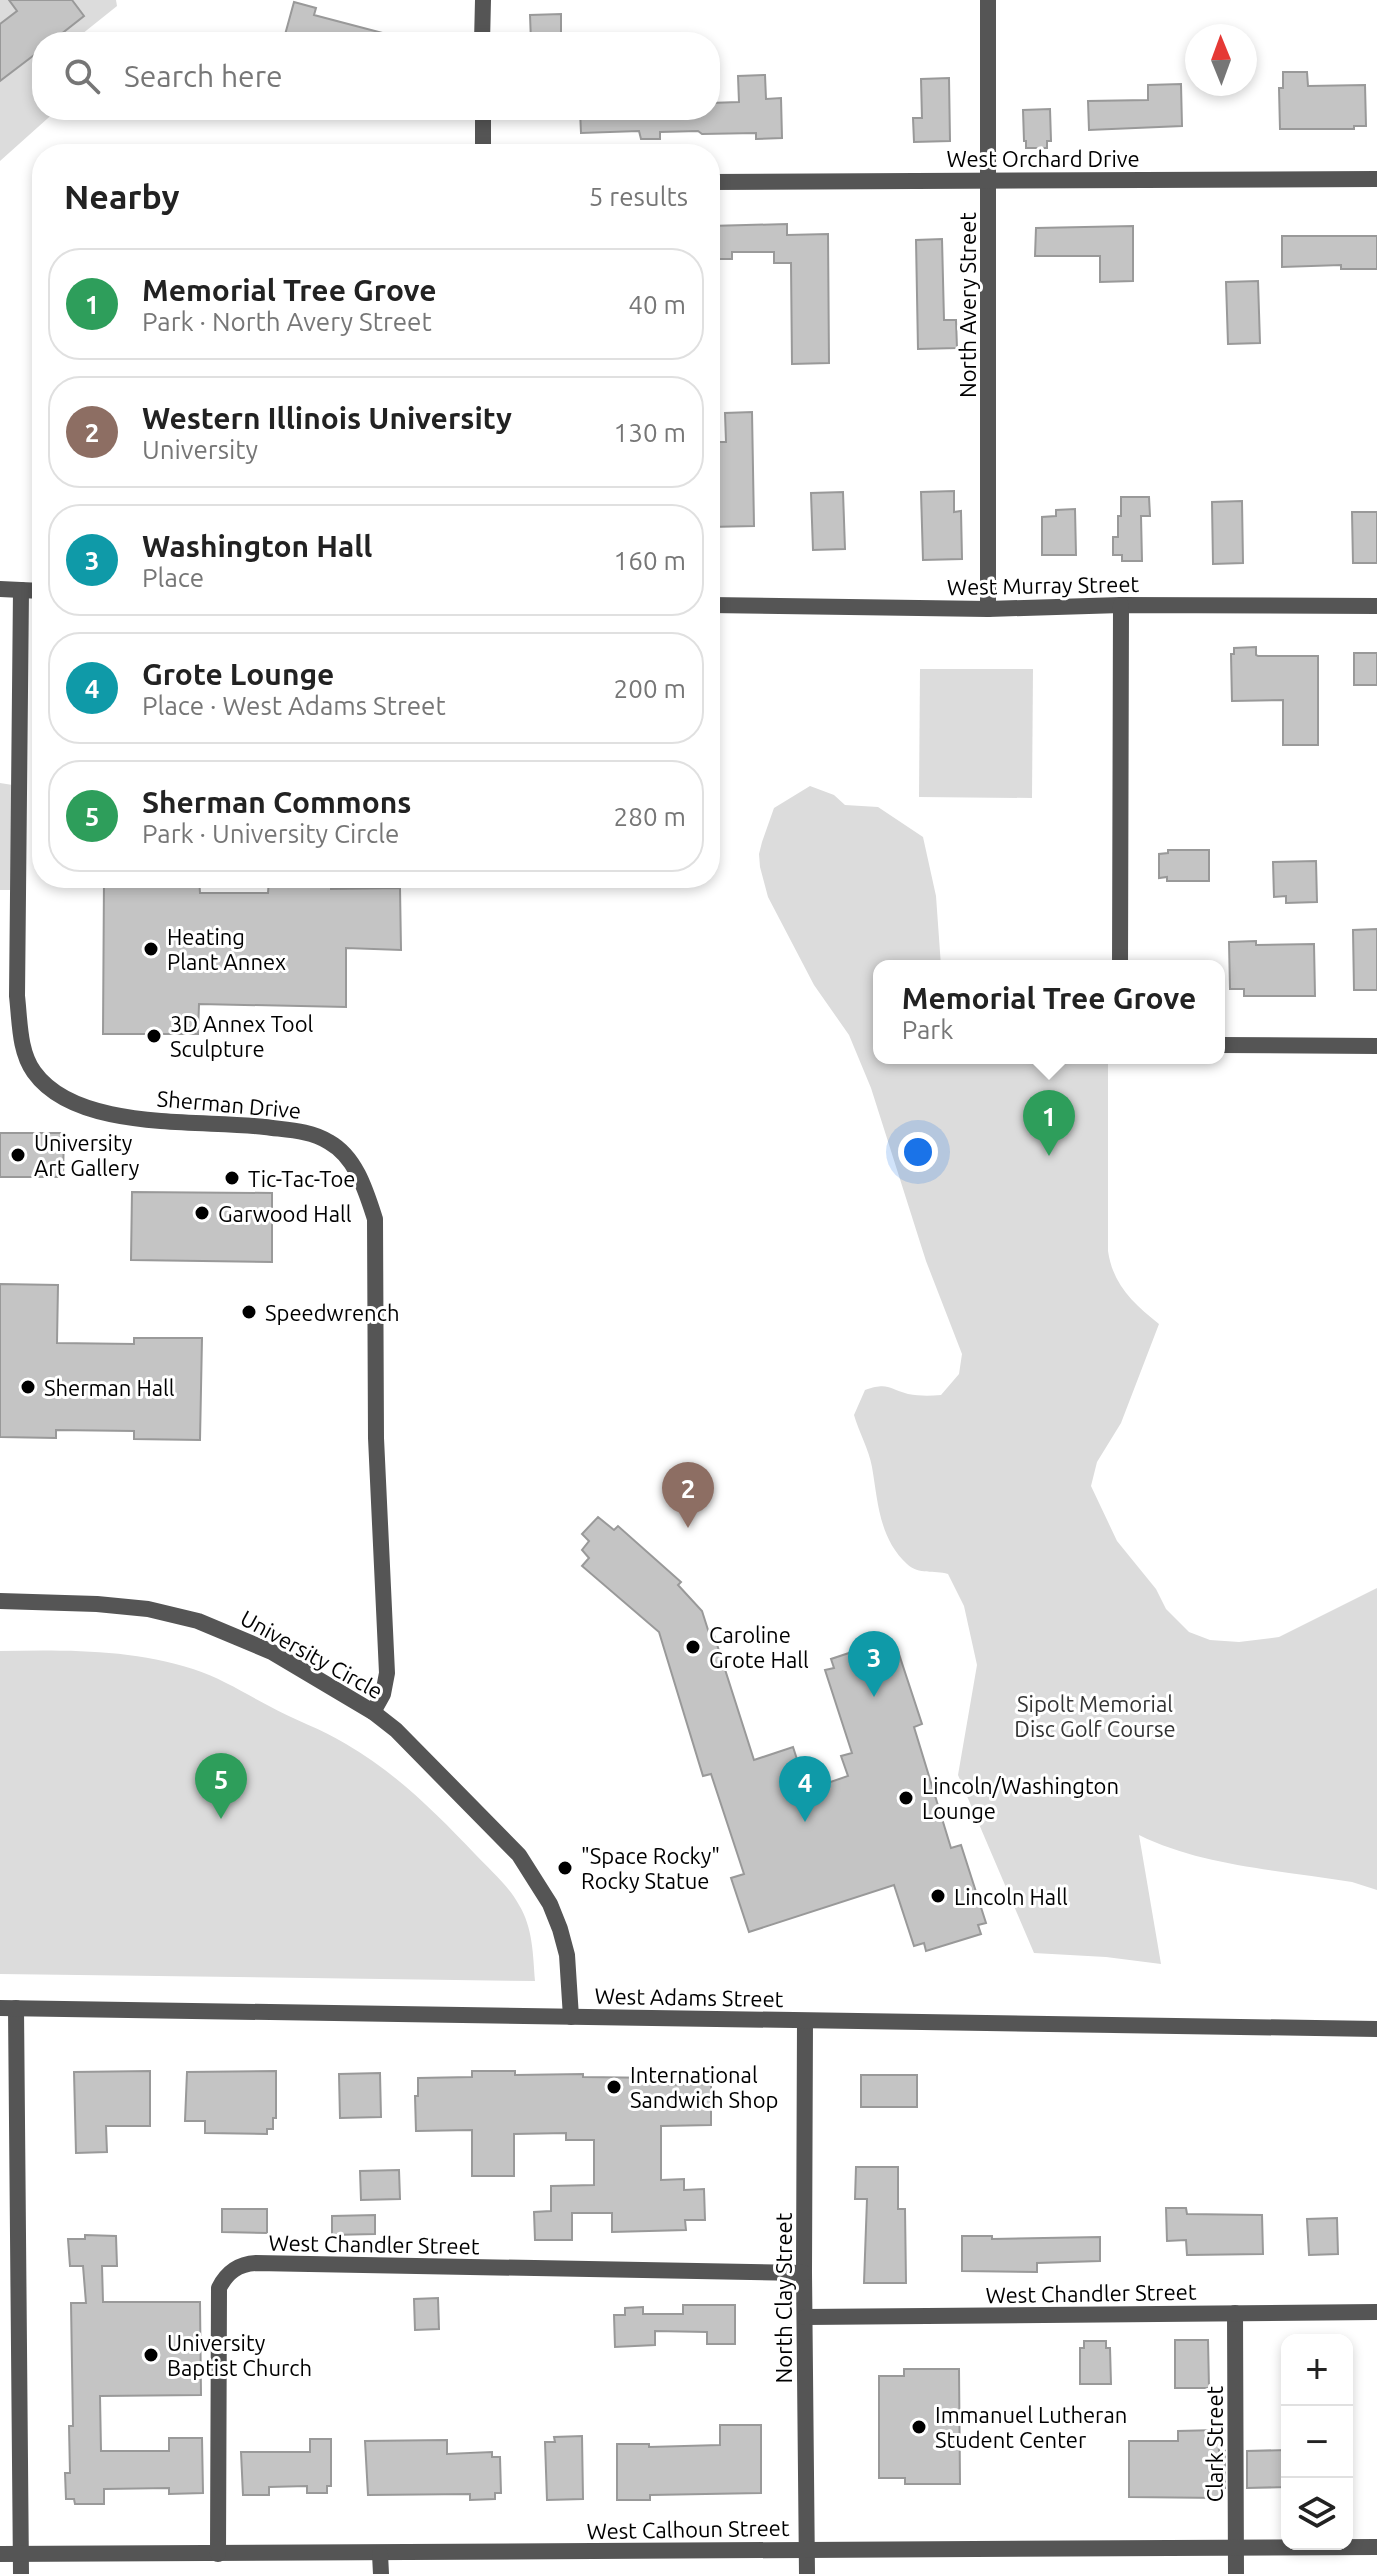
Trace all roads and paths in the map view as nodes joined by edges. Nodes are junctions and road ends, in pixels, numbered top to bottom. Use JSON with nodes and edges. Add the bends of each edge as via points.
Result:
{"nodes":[{"id":1,"x":483,"y":0,"type":"edge"},
{"id":2,"x":988,"y":0,"type":"edge"},
{"id":3,"x":482,"y":32,"type":"edge"},
{"id":4,"x":483,"y":120,"type":"edge"},
{"id":5,"x":483,"y":144,"type":"edge"},
{"id":6,"x":1377,"y":179,"type":"edge"},
{"id":7,"x":989,"y":181,"type":"junction"},
{"id":8,"x":720,"y":182,"type":"edge"},
{"id":9,"x":0,"y":589,"type":"edge"},
{"id":10,"x":21,"y":590,"type":"junction"},
{"id":11,"x":32,"y":591,"type":"edge"},
{"id":12,"x":720,"y":605,"type":"edge"},
{"id":13,"x":1121,"y":605,"type":"junction"},
{"id":14,"x":1377,"y":606,"type":"edge"},
{"id":15,"x":988,"y":609,"type":"junction"},
{"id":16,"x":1120,"y":960,"type":"edge"},
{"id":17,"x":1225,"y":1045,"type":"edge"},
{"id":18,"x":1377,"y":1046,"type":"edge"},
{"id":19,"x":0,"y":1601,"type":"edge"},
{"id":20,"x":373,"y":1712,"type":"junction"},
{"id":21,"x":8,"y":2008,"type":"edge"},
{"id":22,"x":571,"y":2017,"type":"junction"},
{"id":23,"x":805,"y":2021,"type":"junction"},
{"id":24,"x":1377,"y":2029,"type":"edge"},
{"id":25,"x":804,"y":2273,"type":"junction"},
{"id":26,"x":1377,"y":2312,"type":"edge"},
{"id":27,"x":1235,"y":2313,"type":"junction"},
{"id":28,"x":805,"y":2317,"type":"junction"},
{"id":29,"x":1377,"y":2547,"type":"edge"},
{"id":30,"x":1236,"y":2549,"type":"junction"},
{"id":31,"x":807,"y":2550,"type":"junction"},
{"id":32,"x":0,"y":2554,"type":"edge"},
{"id":33,"x":20,"y":2554,"type":"junction"},
{"id":34,"x":218,"y":2554,"type":"junction"},
{"id":35,"x":380,"y":2554,"type":"junction"},
{"id":36,"x":21,"y":2574,"type":"edge"},
{"id":37,"x":381,"y":2574,"type":"edge"},
{"id":38,"x":807,"y":2574,"type":"edge"},
{"id":39,"x":1236,"y":2574,"type":"edge"}],
"edges":[{"from":1,"to":3,"type":"street"},
{"from":2,"to":7,"type":"street","name":"North Avery Street"},
{"from":4,"to":5,"type":"street"},
{"from":6,"to":7,"type":"street","name":"West Orchard Drive"},
{"from":7,"to":8,"type":"street","name":"West Orchard Drive"},
{"from":7,"to":15,"type":"street","name":"North Avery Street"},
{"from":9,"to":10,"type":"street"},
{"from":10,"to":11,"type":"street"},
{"from":10,"to":20,"type":"street","name":"Sherman Drive","via":[[17,996],[21,1037],[35,1073],[67,1099],[100,1112],[258,1126],[331,1142],[364,1184],[375,1219],[376,1423],[387,1673]]},
{"from":12,"to":15,"type":"street","name":"West Murray Street"},
{"from":13,"to":14,"type":"street","name":"West Murray Street"},
{"from":13,"to":15,"type":"street","name":"West Murray Street"},
{"from":13,"to":16,"type":"street"},
{"from":17,"to":18,"type":"street"},
{"from":19,"to":20,"type":"street","name":"University Circle","via":[[148,1609],[198,1621],[272,1652]]},
{"from":20,"to":22,"type":"street","name":"University Circle","via":[[519,1855],[560,1929]]},
{"from":21,"to":22,"type":"street","name":"West Adams Street"},
{"from":21,"to":33,"type":"street"},
{"from":22,"to":23,"type":"street","name":"West Adams Street"},
{"from":23,"to":24,"type":"street","name":"West Adams Street"},
{"from":23,"to":25,"type":"street","name":"North Clay Street"},
{"from":25,"to":28,"type":"street","name":"North Clay Street"},
{"from":25,"to":34,"type":"street","name":"West Chandler Street","via":[[256,2263],[237,2267],[219,2288]]},
{"from":26,"to":27,"type":"street","name":"West Chandler Street"},
{"from":27,"to":28,"type":"street","name":"West Chandler Street"},
{"from":27,"to":30,"type":"street","name":"Clark Street"},
{"from":28,"to":31,"type":"street","name":"North Clay Street"},
{"from":29,"to":30,"type":"street","name":"West Calhoun Street"},
{"from":30,"to":31,"type":"street","name":"West Calhoun Street"},
{"from":30,"to":39,"type":"street","name":"Clark Street"},
{"from":31,"to":35,"type":"street","name":"West Calhoun Street"},
{"from":31,"to":38,"type":"street","name":"North Clay Street"},
{"from":32,"to":33,"type":"street","name":"West Calhoun Street"},
{"from":33,"to":34,"type":"street","name":"West Calhoun Street"},
{"from":33,"to":36,"type":"street"},
{"from":34,"to":35,"type":"street","name":"West Calhoun Street"},
{"from":35,"to":37,"type":"street"}]}
